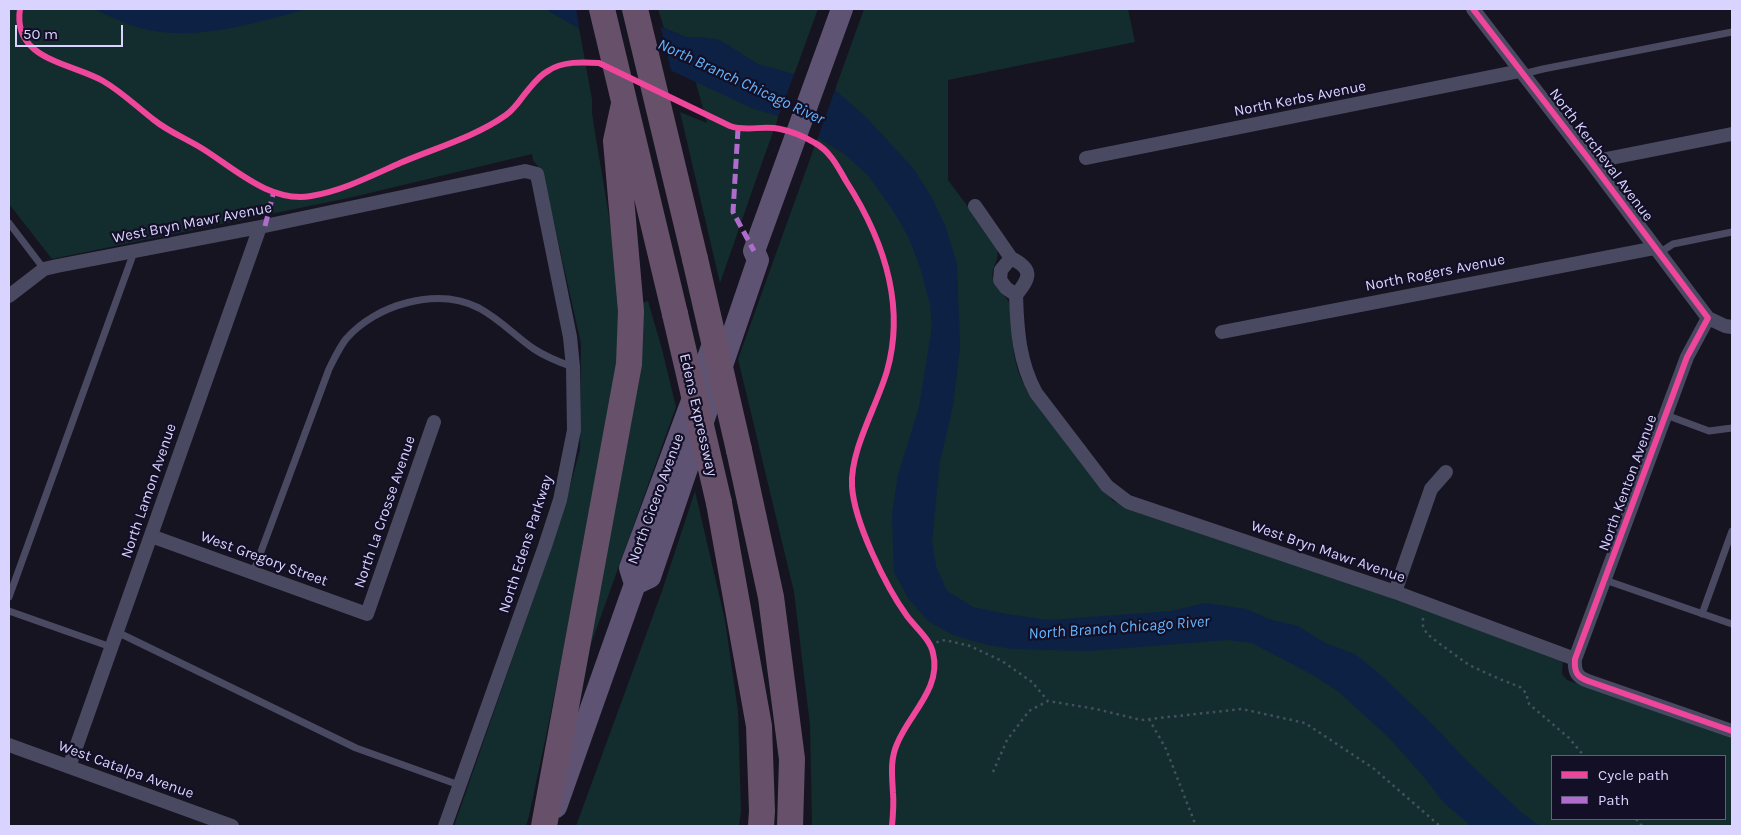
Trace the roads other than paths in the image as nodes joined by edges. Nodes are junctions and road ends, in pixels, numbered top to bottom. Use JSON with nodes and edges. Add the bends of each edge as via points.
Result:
{"nodes":[{"id":1,"x":602,"y":9,"type":"edge"},
{"id":2,"x":635,"y":9,"type":"edge"},
{"id":3,"x":842,"y":9,"type":"edge"},
{"id":4,"x":1473,"y":9,"type":"edge"},
{"id":5,"x":1732,"y":32,"type":"edge"},
{"id":6,"x":1521,"y":73,"type":"junction"},
{"id":7,"x":624,"y":104,"type":"junction"},
{"id":8,"x":1732,"y":134,"type":"edge"},
{"id":9,"x":1086,"y":158,"type":"dead end"},
{"id":10,"x":1591,"y":162,"type":"junction"},
{"id":11,"x":537,"y":174,"type":"joint"},
{"id":12,"x":975,"y":206,"type":"dead end"},
{"id":13,"x":9,"y":223,"type":"edge"},
{"id":14,"x":260,"y":227,"type":"junction"},
{"id":15,"x":1732,"y":232,"type":"edge"},
{"id":16,"x":1657,"y":250,"type":"junction"},
{"id":17,"x":134,"y":252,"type":"junction"},
{"id":18,"x":1011,"y":258,"type":"junction"},
{"id":19,"x":44,"y":269,"type":"junction"},
{"id":20,"x":1016,"y":295,"type":"junction"},
{"id":21,"x":9,"y":296,"type":"edge"},
{"id":22,"x":1708,"y":318,"type":"junction"},
{"id":23,"x":1732,"y":327,"type":"edge"},
{"id":24,"x":1222,"y":332,"type":"dead end"},
{"id":25,"x":573,"y":367,"type":"junction"},
{"id":26,"x":1666,"y":415,"type":"junction"},
{"id":27,"x":434,"y":422,"type":"dead end"},
{"id":28,"x":1732,"y":428,"type":"edge"},
{"id":29,"x":1446,"y":472,"type":"dead end"},
{"id":30,"x":1732,"y":532,"type":"edge"},
{"id":31,"x":151,"y":536,"type":"junction"},
{"id":32,"x":253,"y":573,"type":"junction"},
{"id":33,"x":1605,"y":580,"type":"junction"},
{"id":34,"x":1395,"y":592,"type":"junction"},
{"id":35,"x":9,"y":597,"type":"edge"},
{"id":36,"x":9,"y":611,"type":"edge"},
{"id":37,"x":367,"y":614,"type":"joint"},
{"id":38,"x":1702,"y":614,"type":"junction"},
{"id":39,"x":1732,"y":624,"type":"edge"},
{"id":40,"x":117,"y":632,"type":"junction"},
{"id":41,"x":111,"y":648,"type":"junction"},
{"id":42,"x":1575,"y":660,"type":"junction"},
{"id":43,"x":1732,"y":731,"type":"edge"},
{"id":44,"x":9,"y":745,"type":"edge"},
{"id":45,"x":69,"y":767,"type":"junction"},
{"id":46,"x":460,"y":785,"type":"junction"},
{"id":47,"x":232,"y":826,"type":"edge"},
{"id":48,"x":445,"y":826,"type":"edge"},
{"id":49,"x":544,"y":826,"type":"edge"},
{"id":50,"x":549,"y":826,"type":"edge"},
{"id":51,"x":761,"y":826,"type":"edge"},
{"id":52,"x":790,"y":826,"type":"edge"}],
"edges":[{"from":1,"to":7,"type":"highway","name":"Edens Expressway"},
{"from":2,"to":52,"type":"highway","bridge":true,"via":[[771,598],[792,759]]},
{"from":3,"to":50,"type":"main road","name":"North Cicero Avenue","via":[[754,251],[758,260],[650,577],[635,584]]},
{"from":4,"to":6,"type":"street","name":"North Kercheval Avenue"},
{"from":5,"to":6,"type":"lane"},
{"from":6,"to":9,"type":"street","name":"North Kerbs Avenue"},
{"from":6,"to":10,"type":"street","name":"North Kercheval Avenue"},
{"from":7,"to":49,"type":"highway","via":[[616,141],[632,311],[629,364]]},
{"from":7,"to":51,"type":"highway","name":"Edens Expressway","bridge":true,"via":[[719,504],[759,726]]},
{"from":8,"to":10,"type":"street"},
{"from":10,"to":16,"type":"street","name":"North Kercheval Avenue"},
{"from":11,"to":14,"type":"street","name":"West Bryn Mawr Avenue","via":[[525,170]]},
{"from":11,"to":25,"type":"street","name":"North Edens Parkway","via":[[570,337]]},
{"from":12,"to":18,"type":"street"},
{"from":13,"to":19,"type":"lane"},
{"from":14,"to":17,"type":"street","name":"West Bryn Mawr Avenue"},
{"from":14,"to":31,"type":"street","name":"North Lamon Avenue"},
{"from":15,"to":16,"type":"lane"},
{"from":16,"to":22,"type":"street","name":"North Kercheval Avenue"},
{"from":16,"to":24,"type":"street","name":"North Rogers Avenue"},
{"from":17,"to":19,"type":"street","name":"West Bryn Mawr Avenue"},
{"from":17,"to":35,"type":"lane"},
{"from":18,"to":20,"type":"street","via":[[1001,270],[1000,280]]},
{"from":18,"to":20,"type":"street","via":[[1024,266],[1028,274],[1026,283]]},
{"from":19,"to":21,"type":"street","name":"West Bryn Mawr Avenue"},
{"from":20,"to":34,"type":"street","name":"West Bryn Mawr Avenue","via":[[1018,342],[1027,376],[1036,393],[1107,486],[1128,502]]},
{"from":22,"to":23,"type":"street"},
{"from":22,"to":26,"type":"street","name":"North Kenton Avenue","via":[[1688,357]]},
{"from":25,"to":32,"type":"lane","via":[[535,350],[490,314],[458,301],[420,300],[374,317],[358,328],[337,352]]},
{"from":25,"to":46,"type":"street","name":"North Edens Parkway","via":[[574,430],[560,500]]},
{"from":26,"to":28,"type":"lane","via":[[1709,431]]},
{"from":26,"to":33,"type":"street","name":"North Kenton Avenue"},
{"from":27,"to":37,"type":"street","name":"North La Crosse Avenue"},
{"from":29,"to":34,"type":"street","via":[[1431,489]]},
{"from":30,"to":38,"type":"lane"},
{"from":31,"to":32,"type":"street","name":"West Gregory Street"},
{"from":31,"to":40,"type":"street","name":"North Lamon Avenue"},
{"from":32,"to":37,"type":"street","name":"West Gregory Street"},
{"from":33,"to":38,"type":"lane"},
{"from":33,"to":42,"type":"street","name":"North Kenton Avenue"},
{"from":34,"to":42,"type":"street","name":"West Bryn Mawr Avenue"},
{"from":36,"to":41,"type":"lane"},
{"from":38,"to":39,"type":"lane"},
{"from":40,"to":41,"type":"street","name":"North Lamon Avenue"},
{"from":40,"to":46,"type":"lane","via":[[356,748]]},
{"from":41,"to":45,"type":"street","name":"North Lamon Avenue"},
{"from":42,"to":43,"type":"street","via":[[1576,673],[1580,678]]},
{"from":44,"to":45,"type":"street","name":"West Catalpa Avenue"},
{"from":45,"to":47,"type":"street","name":"West Catalpa Avenue"},
{"from":46,"to":48,"type":"street","name":"North Edens Parkway"}]}
